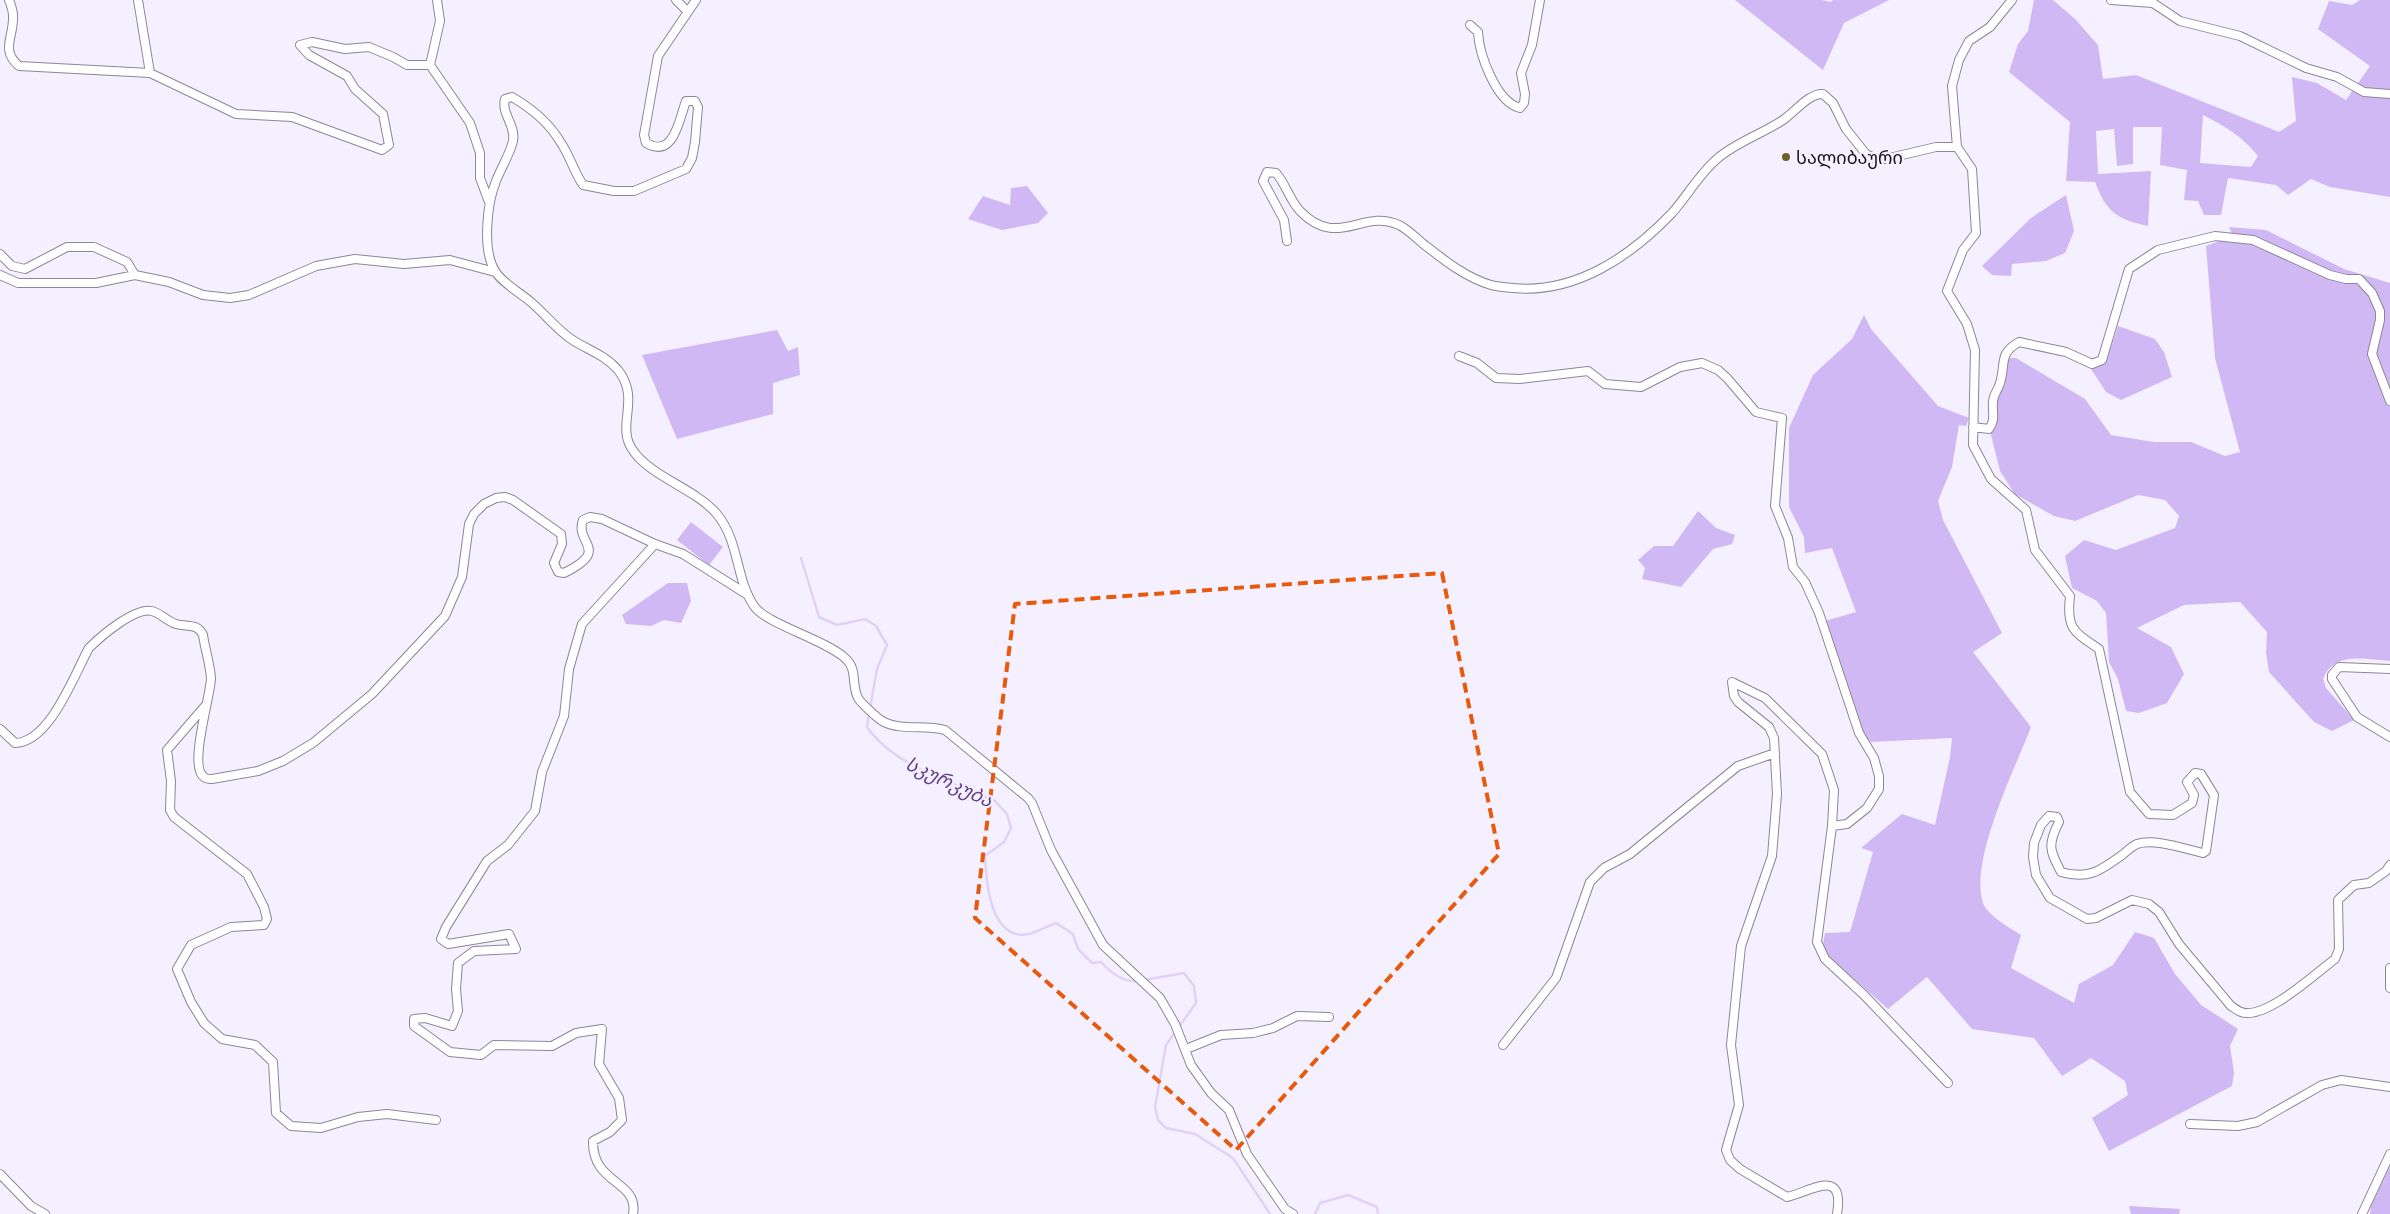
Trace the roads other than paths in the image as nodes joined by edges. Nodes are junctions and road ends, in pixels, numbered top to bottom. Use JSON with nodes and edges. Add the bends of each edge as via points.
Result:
{"nodes":[{"id":1,"x":9,"y":0,"type":"edge"},
{"id":2,"x":138,"y":0,"type":"edge"},
{"id":3,"x":437,"y":0,"type":"edge"},
{"id":4,"x":676,"y":0,"type":"edge"},
{"id":5,"x":696,"y":0,"type":"edge"},
{"id":6,"x":1540,"y":0,"type":"edge"},
{"id":7,"x":2012,"y":0,"type":"edge"},
{"id":8,"x":2111,"y":0,"type":"edge"},
{"id":9,"x":688,"y":12,"type":"junction"},
{"id":10,"x":1470,"y":25,"type":"dead end"},
{"id":11,"x":430,"y":66,"type":"junction"},
{"id":12,"x":150,"y":73,"type":"junction"},
{"id":13,"x":2390,"y":94,"type":"edge"},
{"id":14,"x":1957,"y":147,"type":"junction"},
{"id":15,"x":488,"y":202,"type":"junction"},
{"id":16,"x":1287,"y":241,"type":"dead end"},
{"id":17,"x":0,"y":254,"type":"edge"},
{"id":18,"x":495,"y":272,"type":"junction"},
{"id":19,"x":0,"y":275,"type":"edge"},
{"id":20,"x":135,"y":275,"type":"junction"},
{"id":21,"x":1459,"y":356,"type":"dead end"},
{"id":22,"x":2390,"y":401,"type":"edge"},
{"id":23,"x":1973,"y":427,"type":"junction"},
{"id":24,"x":654,"y":544,"type":"junction"},
{"id":25,"x":748,"y":595,"type":"junction"},
{"id":26,"x":2390,"y":668,"type":"edge"},
{"id":27,"x":206,"y":704,"type":"junction"},
{"id":28,"x":0,"y":729,"type":"edge"},
{"id":29,"x":2390,"y":737,"type":"edge"},
{"id":30,"x":1775,"y":753,"type":"junction"},
{"id":31,"x":1832,"y":826,"type":"junction"},
{"id":32,"x":2390,"y":865,"type":"edge"},
{"id":33,"x":2390,"y":968,"type":"edge"},
{"id":34,"x":2390,"y":988,"type":"edge"},
{"id":35,"x":1329,"y":1016,"type":"dead end"},
{"id":36,"x":1503,"y":1045,"type":"dead end"},
{"id":37,"x":1186,"y":1049,"type":"junction"},
{"id":38,"x":1948,"y":1083,"type":"dead end"},
{"id":39,"x":2390,"y":1087,"type":"edge"},
{"id":40,"x":436,"y":1120,"type":"dead end"},
{"id":41,"x":2190,"y":1124,"type":"dead end"},
{"id":42,"x":2390,"y":1154,"type":"edge"},
{"id":43,"x":0,"y":1174,"type":"edge"},
{"id":44,"x":45,"y":1214,"type":"edge"},
{"id":45,"x":633,"y":1214,"type":"edge"},
{"id":46,"x":1293,"y":1214,"type":"edge"},
{"id":47,"x":1837,"y":1214,"type":"edge"},
{"id":48,"x":2362,"y":1214,"type":"edge"}],
"edges":[{"from":1,"to":12,"type":"street","via":[[13,17],[8,50],[11,59],[19,66]]},
{"from":2,"to":12,"type":"street"},
{"from":3,"to":11,"type":"street","via":[[440,20]]},
{"from":4,"to":9,"type":"street"},
{"from":5,"to":9,"type":"street"},
{"from":6,"to":10,"type":"street","via":[[1532,45],[1521,72],[1525,94],[1520,108],[1513,106],[1495,85],[1479,44],[1478,32]]},
{"from":7,"to":14,"type":"street","via":[[1990,27],[1969,41],[1960,60],[1952,86]]},
{"from":8,"to":13,"type":"street","via":[[2153,3],[2180,21],[2247,39],[2306,68],[2337,77],[2364,92]]},
{"from":9,"to":15,"type":"street","via":[[658,56],[644,135],[646,143],[654,148],[663,148],[672,139],[686,101],[695,101],[698,107],[695,142],[686,169],[634,191],[583,185],[554,132],[535,112],[508,97],[503,106],[511,125],[513,142]]},
{"from":11,"to":12,"type":"street","via":[[406,65],[369,47],[345,49],[312,42],[300,45],[309,55],[347,76],[383,114],[389,145],[382,150],[292,117],[236,114]]},
{"from":11,"to":15,"type":"street","via":[[470,123],[480,153],[480,178]]},
{"from":14,"to":16,"type":"street","via":[[1936,147],[1885,159],[1874,158],[1866,154],[1846,129],[1833,103],[1823,94],[1810,96],[1763,133],[1719,157],[1702,172],[1672,213],[1622,257],[1575,282],[1547,287],[1491,286],[1462,272],[1390,222],[1376,220],[1331,230],[1299,210],[1282,180],[1276,173],[1267,172],[1263,181],[1284,220]]},
{"from":14,"to":23,"type":"street","via":[[1972,169],[1976,233],[1963,250],[1947,291],[1967,324],[1975,350]]},
{"from":15,"to":18,"type":"street","via":[[488,244]]},
{"from":17,"to":20,"type":"street","via":[[12,266],[25,270],[67,247],[94,247],[127,262]]},
{"from":18,"to":20,"type":"street","via":[[450,260],[404,264],[355,259],[316,266],[249,295],[230,298],[203,296],[169,282]]},
{"from":18,"to":25,"type":"street","via":[[566,334],[616,368],[625,379],[630,403],[625,432],[632,449],[642,461],[715,512],[733,541]]},
{"from":19,"to":20,"type":"street","via":[[18,283],[96,283]]},
{"from":21,"to":31,"type":"street","via":[[1477,363],[1496,378],[1520,379],[1588,371],[1605,384],[1641,387],[1680,368],[1702,363],[1727,378],[1756,412],[1782,418],[1775,506],[1788,538],[1792,567],[1805,582],[1819,613],[1859,733],[1874,758],[1879,776],[1879,788],[1867,808],[1847,824]]},
{"from":22,"to":23,"type":"street","via":[[2372,354],[2380,311],[2372,293],[2359,279],[2330,275],[2253,240],[2215,236],[2158,250],[2129,269],[2102,360],[2092,364],[2066,352],[2019,342],[2008,349],[2004,355],[2000,384],[1992,399],[1994,422],[1989,428]]},
{"from":23,"to":32,"type":"street","via":[[1973,445],[1991,479],[2026,510],[2035,550],[2070,596],[2068,615],[2075,632],[2099,649],[2130,792],[2149,814],[2173,815],[2192,803],[2194,795],[2187,782],[2195,773],[2201,774],[2214,795],[2206,851],[2203,853],[2162,843],[2138,844],[2092,873],[2078,877],[2061,872],[2050,850],[2052,834],[2059,822],[2056,816],[2050,816],[2041,825],[2033,857],[2036,875],[2050,898],[2087,919],[2096,918],[2132,900],[2149,904],[2159,912],[2179,944],[2231,1006],[2242,1013],[2258,1012],[2272,1006],[2335,959],[2339,949],[2338,900],[2354,884],[2369,882]]},
{"from":24,"to":25,"type":"street","via":[[683,554]]},
{"from":24,"to":27,"type":"street","via":[[602,518],[590,517],[581,525],[588,544],[587,559],[564,573],[558,572],[554,563],[562,544],[561,534],[513,500],[496,498],[484,504],[469,524],[462,577],[445,616],[372,694],[313,743],[271,767],[226,778],[204,777],[199,760]]},
{"from":24,"to":45,"type":"street","via":[[582,624],[570,669],[564,716],[542,772],[535,811],[508,844],[487,861],[441,939],[448,944],[509,934],[516,949],[474,951],[458,963],[458,1011],[452,1026],[425,1018],[414,1019],[414,1026],[450,1052],[481,1055],[494,1045],[552,1046],[576,1033],[602,1029],[599,1064],[619,1098],[622,1120],[610,1132],[593,1141],[593,1155],[605,1174],[631,1195],[635,1204]]},
{"from":25,"to":37,"type":"street","via":[[756,609],[768,617],[814,638],[846,658],[852,665],[858,698],[876,717],[897,726],[945,730],[1028,798],[1051,850],[1104,945],[1160,998]]},
{"from":26,"to":29,"type":"street","via":[[2339,667],[2332,676],[2358,717]]},
{"from":27,"to":28,"type":"street","via":[[211,676],[200,630],[192,625],[173,623],[154,612],[143,611],[102,634],[90,648],[46,726],[35,736],[25,743],[15,743]]},
{"from":27,"to":40,"type":"street","via":[[166,750],[171,782],[170,810],[201,840],[246,874],[267,919],[264,925],[231,927],[191,945],[178,969],[191,1002],[204,1023],[222,1039],[255,1045],[273,1062],[276,1113],[291,1126],[321,1128],[358,1117],[387,1114]]},
{"from":30,"to":31,"type":"street","via":[[1769,727],[1738,702],[1732,682],[1766,698],[1822,754],[1834,790]]},
{"from":30,"to":36,"type":"street","via":[[1738,766],[1630,854],[1595,875],[1556,978]]},
{"from":30,"to":47,"type":"street","via":[[1777,794],[1772,856],[1741,946],[1731,1045],[1739,1105],[1726,1150],[1730,1160],[1740,1169],[1787,1197],[1827,1184],[1835,1190],[1839,1201]]},
{"from":31,"to":38,"type":"street","via":[[1817,942],[1824,959],[1864,995]]},
{"from":33,"to":34,"type":"street"},
{"from":35,"to":37,"type":"street","via":[[1296,1016],[1266,1030],[1221,1035]]},
{"from":37,"to":46,"type":"street","via":[[1191,1065],[1229,1110],[1247,1154],[1285,1209]]},
{"from":39,"to":41,"type":"street","via":[[2341,1080],[2322,1085],[2257,1122],[2238,1126]]},
{"from":42,"to":48,"type":"street"},
{"from":43,"to":44,"type":"street","via":[[31,1206]]}]}
